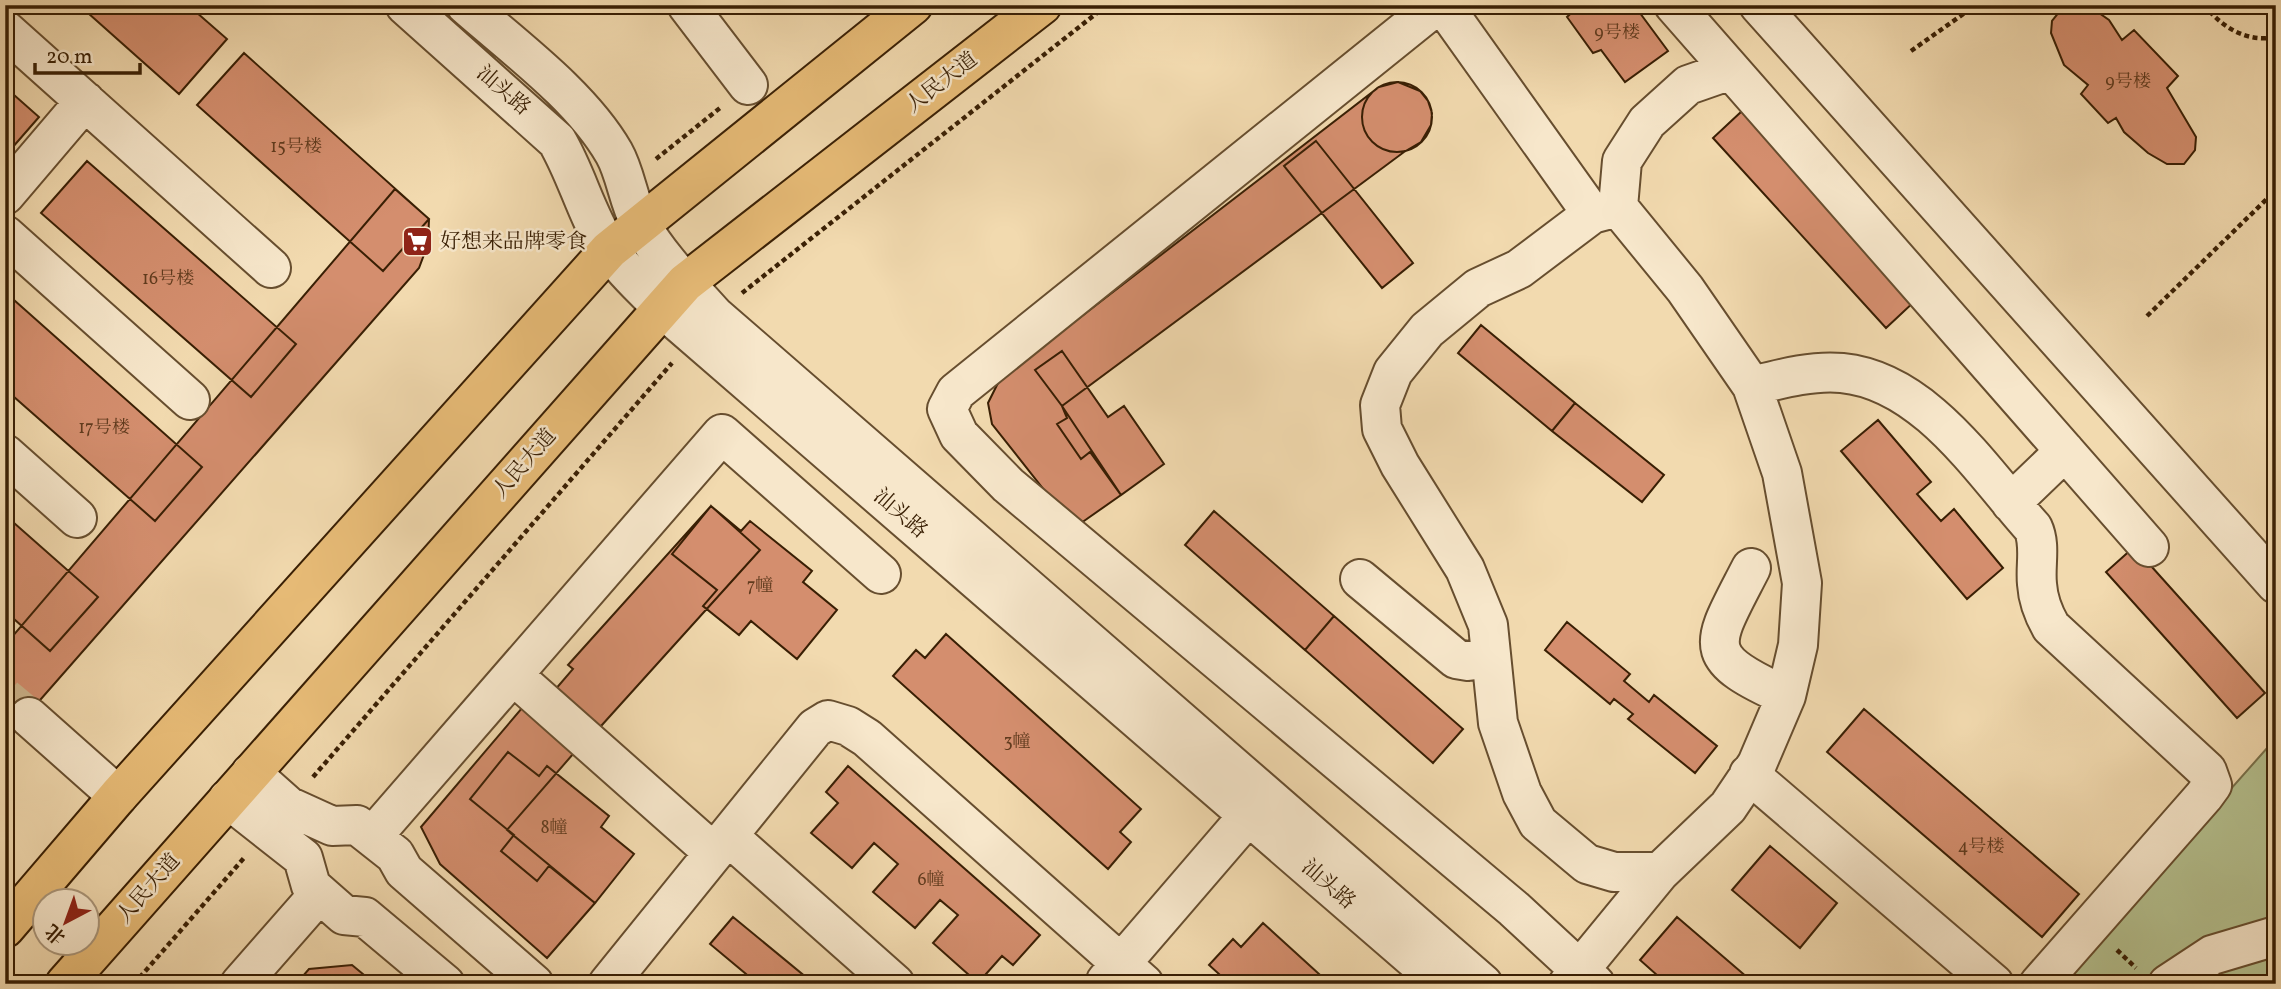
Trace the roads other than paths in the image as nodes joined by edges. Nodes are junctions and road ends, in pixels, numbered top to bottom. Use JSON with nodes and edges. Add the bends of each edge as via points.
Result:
{"nodes":[{"id":1,"x":405,"y":5,"type":"edge"},
{"id":2,"x":466,"y":5,"type":"edge"},
{"id":3,"x":687,"y":5,"type":"edge"},
{"id":4,"x":914,"y":5,"type":"edge"},
{"id":5,"x":1042,"y":5,"type":"edge"},
{"id":6,"x":1437,"y":5,"type":"edge"},
{"id":7,"x":1443,"y":5,"type":"edge"},
{"id":8,"x":1674,"y":5,"type":"edge"},
{"id":9,"x":1759,"y":5,"type":"edge"},
{"id":10,"x":5,"y":30,"type":"edge"},
{"id":11,"x":1731,"y":70,"type":"junction"},
{"id":12,"x":748,"y":85,"type":"dead end"},
{"id":13,"x":85,"y":101,"type":"junction"},
{"id":14,"x":5,"y":195,"type":"edge"},
{"id":15,"x":1605,"y":211,"type":"junction"},
{"id":16,"x":640,"y":223,"type":"junction"},
{"id":17,"x":5,"y":235,"type":"edge"},
{"id":18,"x":609,"y":250,"type":"junction"},
{"id":19,"x":271,"y":268,"type":"dead end"},
{"id":20,"x":673,"y":295,"type":"junction"},
{"id":21,"x":705,"y":326,"type":"junction"},
{"id":22,"x":1752,"y":386,"type":"junction"},
{"id":23,"x":190,"y":400,"type":"dead end"},
{"id":24,"x":2065,"y":451,"type":"junction"},
{"id":25,"x":5,"y":454,"type":"edge"},
{"id":26,"x":2011,"y":503,"type":"junction"},
{"id":27,"x":77,"y":518,"type":"dead end"},
{"id":28,"x":2149,"y":547,"type":"dead end"},
{"id":29,"x":1751,"y":568,"type":"dead end"},
{"id":30,"x":881,"y":574,"type":"dead end"},
{"id":31,"x":1360,"y":579,"type":"dead end"},
{"id":32,"x":2276,"y":584,"type":"edge"},
{"id":33,"x":1491,"y":658,"type":"junction"},
{"id":34,"x":513,"y":675,"type":"junction"},
{"id":35,"x":1786,"y":696,"type":"junction"},
{"id":36,"x":29,"y":718,"type":"tunnel mouth"},
{"id":37,"x":1749,"y":774,"type":"junction"},
{"id":38,"x":240,"y":786,"type":"junction"},
{"id":39,"x":118,"y":796,"type":"junction"},
{"id":40,"x":1248,"y":816,"type":"junction"},
{"id":41,"x":278,"y":818,"type":"junction"},
{"id":42,"x":332,"y":826,"type":"junction"},
{"id":43,"x":372,"y":837,"type":"junction"},
{"id":44,"x":721,"y":844,"type":"junction"},
{"id":45,"x":303,"y":858,"type":"junction"},
{"id":46,"x":404,"y":872,"type":"junction"},
{"id":47,"x":1660,"y":872,"type":"junction"},
{"id":48,"x":319,"y":894,"type":"junction"},
{"id":49,"x":365,"y":917,"type":"junction"},
{"id":50,"x":5,"y":928,"type":"edge"},
{"id":51,"x":2276,"y":936,"type":"edge"},
{"id":52,"x":1123,"y":977,"type":"edge"},
{"id":53,"x":1581,"y":979,"type":"edge"},
{"id":54,"x":2155,"y":979,"type":"edge"},
{"id":55,"x":65,"y":984,"type":"edge"},
{"id":56,"x":240,"y":984,"type":"edge"},
{"id":57,"x":445,"y":984,"type":"edge"},
{"id":58,"x":534,"y":984,"type":"edge"},
{"id":59,"x":608,"y":984,"type":"edge"},
{"id":60,"x":895,"y":984,"type":"edge"},
{"id":61,"x":1443,"y":984,"type":"edge"},
{"id":62,"x":1483,"y":984,"type":"edge"},
{"id":63,"x":1994,"y":984,"type":"edge"},
{"id":64,"x":2039,"y":984,"type":"edge"}],
"edges":[{"from":1,"to":18,"type":"street","name":"汕头路","via":[[557,141]]},
{"from":2,"to":16,"type":"street","name":"汕头路","via":[[545,74],[596,128],[615,154]]},
{"from":3,"to":12,"type":"street"},
{"from":4,"to":16,"type":"main road"},
{"from":5,"to":20,"type":"main road","name":"人民大道"},
{"from":6,"to":53,"type":"street","via":[[956,392],[947,410],[959,435],[1008,485],[1514,909]]},
{"from":7,"to":15,"type":"street"},
{"from":8,"to":11,"type":"street"},
{"from":9,"to":32,"type":"street"},
{"from":10,"to":13,"type":"street"},
{"from":11,"to":15,"type":"street","via":[[1688,85],[1647,122],[1622,161]]},
{"from":11,"to":24,"type":"street"},
{"from":13,"to":14,"type":"street"},
{"from":13,"to":19,"type":"street"},
{"from":15,"to":22,"type":"street","via":[[1685,289]]},
{"from":15,"to":33,"type":"street","via":[[1519,269],[1478,288],[1427,330],[1393,372],[1380,405],[1382,429],[1400,466],[1465,569],[1488,625]]},
{"from":16,"to":18,"type":"main road"},
{"from":16,"to":20,"type":"street","name":"汕头路"},
{"from":17,"to":23,"type":"street"},
{"from":18,"to":20,"type":"street","name":"汕头路"},
{"from":18,"to":39,"type":"main road"},
{"from":20,"to":21,"type":"street","name":"汕头路"},
{"from":20,"to":38,"type":"main road","name":"人民大道"},
{"from":21,"to":40,"type":"street","name":"汕头路"},
{"from":21,"to":62,"type":"street","name":"汕头路"},
{"from":22,"to":26,"type":"street","via":[[1841,372],[1879,380],[1932,414]]},
{"from":22,"to":35,"type":"street","via":[[1782,472],[1802,583],[1798,645]]},
{"from":24,"to":26,"type":"street"},
{"from":24,"to":28,"type":"street"},
{"from":25,"to":27,"type":"street"},
{"from":26,"to":64,"type":"street","via":[[2038,538],[2037,586],[2051,627],[2207,771],[2212,785]]},
{"from":29,"to":35,"type":"street","via":[[1718,636],[1724,660],[1744,677]]},
{"from":30,"to":34,"type":"street","via":[[722,434]]},
{"from":31,"to":33,"type":"street","via":[[1456,659]]},
{"from":33,"to":47,"type":"street","via":[[1498,723],[1522,793],[1538,823],[1587,864],[1615,872]]},
{"from":34,"to":43,"type":"street"},
{"from":34,"to":44,"type":"street"},
{"from":35,"to":37,"type":"street"},
{"from":36,"to":39,"type":"street"},
{"from":37,"to":47,"type":"street","via":[[1728,807]]},
{"from":37,"to":63,"type":"street"},
{"from":38,"to":41,"type":"street"},
{"from":38,"to":55,"type":"main road","name":"人民大道"},
{"from":39,"to":50,"type":"main road"},
{"from":40,"to":52,"type":"street"},
{"from":40,"to":61,"type":"street","name":"汕头路"},
{"from":41,"to":42,"type":"street"},
{"from":41,"to":45,"type":"street"},
{"from":42,"to":43,"type":"street","via":[[357,825]]},
{"from":42,"to":45,"type":"street"},
{"from":43,"to":46,"type":"street","via":[[394,855]]},
{"from":44,"to":52,"type":"street","via":[[815,727],[828,720],[848,726],[867,738]]},
{"from":44,"to":59,"type":"street"},
{"from":44,"to":60,"type":"street"},
{"from":45,"to":48,"type":"street","via":[[311,886]]},
{"from":46,"to":49,"type":"street"},
{"from":46,"to":58,"type":"street"},
{"from":47,"to":53,"type":"street"},
{"from":48,"to":49,"type":"street","via":[[344,915]]},
{"from":48,"to":56,"type":"street"},
{"from":49,"to":57,"type":"street"},
{"from":51,"to":54,"type":"street","via":[[2211,955]]}]}
